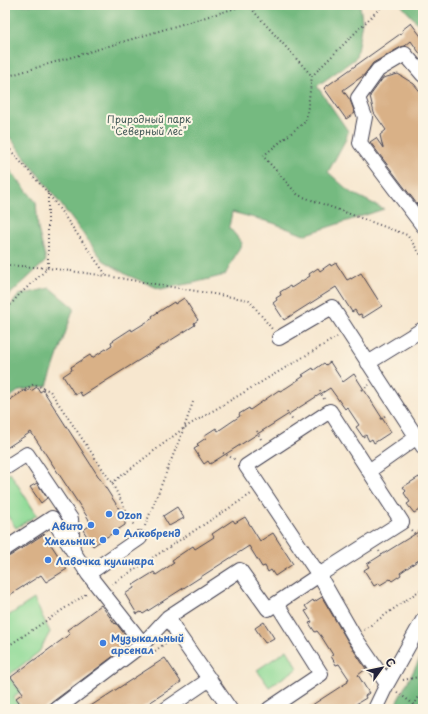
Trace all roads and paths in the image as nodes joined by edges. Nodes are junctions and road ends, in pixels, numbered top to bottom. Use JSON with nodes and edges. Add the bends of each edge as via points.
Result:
{"nodes":[{"id":1,"x":247,"y":5,"type":"edge"},
{"id":2,"x":383,"y":5,"type":"edge"},
{"id":3,"x":423,"y":75,"type":"edge"},
{"id":4,"x":312,"y":76,"type":"junction"},
{"id":5,"x":5,"y":77,"type":"edge"},
{"id":6,"x":5,"y":144,"type":"edge"},
{"id":7,"x":48,"y":192,"type":"junction"},
{"id":8,"x":423,"y":226,"type":"edge"},
{"id":9,"x":423,"y":258,"type":"edge"},
{"id":10,"x":5,"y":265,"type":"edge"},
{"id":11,"x":48,"y":268,"type":"junction"},
{"id":12,"x":107,"y":276,"type":"junction"},
{"id":13,"x":5,"y":311,"type":"edge"},
{"id":14,"x":423,"y":329,"type":"edge"},
{"id":15,"x":348,"y":331,"type":"junction"},
{"id":16,"x":279,"y":338,"type":"joint"},
{"id":17,"x":368,"y":363,"type":"junction"},
{"id":18,"x":5,"y":402,"type":"edge"},
{"id":19,"x":193,"y":402,"type":"dead end"},
{"id":20,"x":184,"y":428,"type":"junction"},
{"id":21,"x":420,"y":442,"type":"edge"},
{"id":22,"x":5,"y":468,"type":"edge"},
{"id":23,"x":369,"y":471,"type":"junction"},
{"id":24,"x":112,"y":483,"type":"junction"},
{"id":25,"x":261,"y":488,"type":"junction"},
{"id":26,"x":140,"y":538,"type":"junction"},
{"id":27,"x":5,"y":549,"type":"edge"},
{"id":28,"x":72,"y":551,"type":"junction"},
{"id":29,"x":88,"y":574,"type":"junction"},
{"id":30,"x":319,"y":575,"type":"junction"},
{"id":31,"x":423,"y":588,"type":"edge"},
{"id":32,"x":101,"y":591,"type":"junction"},
{"id":33,"x":277,"y":604,"type":"junction"},
{"id":34,"x":168,"y":617,"type":"junction"},
{"id":35,"x":423,"y":620,"type":"edge"},
{"id":36,"x":354,"y":636,"type":"junction"},
{"id":37,"x":143,"y":644,"type":"junction"},
{"id":38,"x":5,"y":648,"type":"edge"},
{"id":39,"x":210,"y":679,"type":"junction"},
{"id":40,"x":387,"y":684,"type":"junction"},
{"id":41,"x":423,"y":689,"type":"edge"},
{"id":42,"x":414,"y":705,"type":"junction"},
{"id":43,"x":57,"y":709,"type":"edge"},
{"id":44,"x":166,"y":709,"type":"edge"},
{"id":45,"x":230,"y":709,"type":"edge"},
{"id":46,"x":269,"y":709,"type":"edge"},
{"id":47,"x":375,"y":709,"type":"edge"},
{"id":48,"x":412,"y":709,"type":"edge"},
{"id":49,"x":420,"y":709,"type":"edge"}],
"edges":[{"from":1,"to":4,"type":"path"},
{"from":1,"to":5,"type":"path"},
{"from":2,"to":4,"type":"path"},
{"from":3,"to":8,"type":"street","via":[[405,54],[378,70],[358,98],[365,117],[360,143]]},
{"from":4,"to":9,"type":"path","via":[[306,121],[263,156],[298,195],[407,235]]},
{"from":6,"to":7,"type":"path"},
{"from":7,"to":11,"type":"path"},
{"from":7,"to":12,"type":"path"},
{"from":10,"to":11,"type":"path"},
{"from":11,"to":12,"type":"path"},
{"from":11,"to":13,"type":"path"},
{"from":12,"to":16,"type":"path","via":[[249,300]]},
{"from":14,"to":17,"type":"street"},
{"from":15,"to":16,"type":"street","via":[[332,307]]},
{"from":15,"to":17,"type":"street"},
{"from":15,"to":20,"type":"path"},
{"from":17,"to":21,"type":"street"},
{"from":18,"to":24,"type":"path","via":[[34,384],[50,391]]},
{"from":19,"to":20,"type":"path"},
{"from":20,"to":24,"type":"path"},
{"from":20,"to":26,"type":"path"},
{"from":21,"to":23,"type":"street"},
{"from":22,"to":28,"type":"street","via":[[27,454],[71,519]]},
{"from":23,"to":25,"type":"street","via":[[330,411],[246,466]]},
{"from":23,"to":30,"type":"street","via":[[402,522]]},
{"from":24,"to":26,"type":"path"},
{"from":25,"to":30,"type":"street"},
{"from":25,"to":32,"type":"path"},
{"from":26,"to":29,"type":"street"},
{"from":27,"to":28,"type":"street","via":[[52,518]]},
{"from":28,"to":29,"type":"street"},
{"from":29,"to":32,"type":"street"},
{"from":29,"to":38,"type":"path","via":[[85,595]]},
{"from":30,"to":33,"type":"street"},
{"from":30,"to":36,"type":"street"},
{"from":31,"to":36,"type":"path"},
{"from":32,"to":37,"type":"street"},
{"from":33,"to":34,"type":"street","via":[[268,609],[240,570]]},
{"from":33,"to":46,"type":"street","via":[[321,674]]},
{"from":34,"to":37,"type":"street"},
{"from":34,"to":39,"type":"street"},
{"from":35,"to":40,"type":"street"},
{"from":36,"to":40,"type":"street"},
{"from":37,"to":43,"type":"street"},
{"from":39,"to":44,"type":"street"},
{"from":39,"to":45,"type":"street"},
{"from":40,"to":42,"type":"path"},
{"from":40,"to":47,"type":"street"},
{"from":41,"to":42,"type":"path"},
{"from":42,"to":48,"type":"path"},
{"from":42,"to":49,"type":"path"}]}
